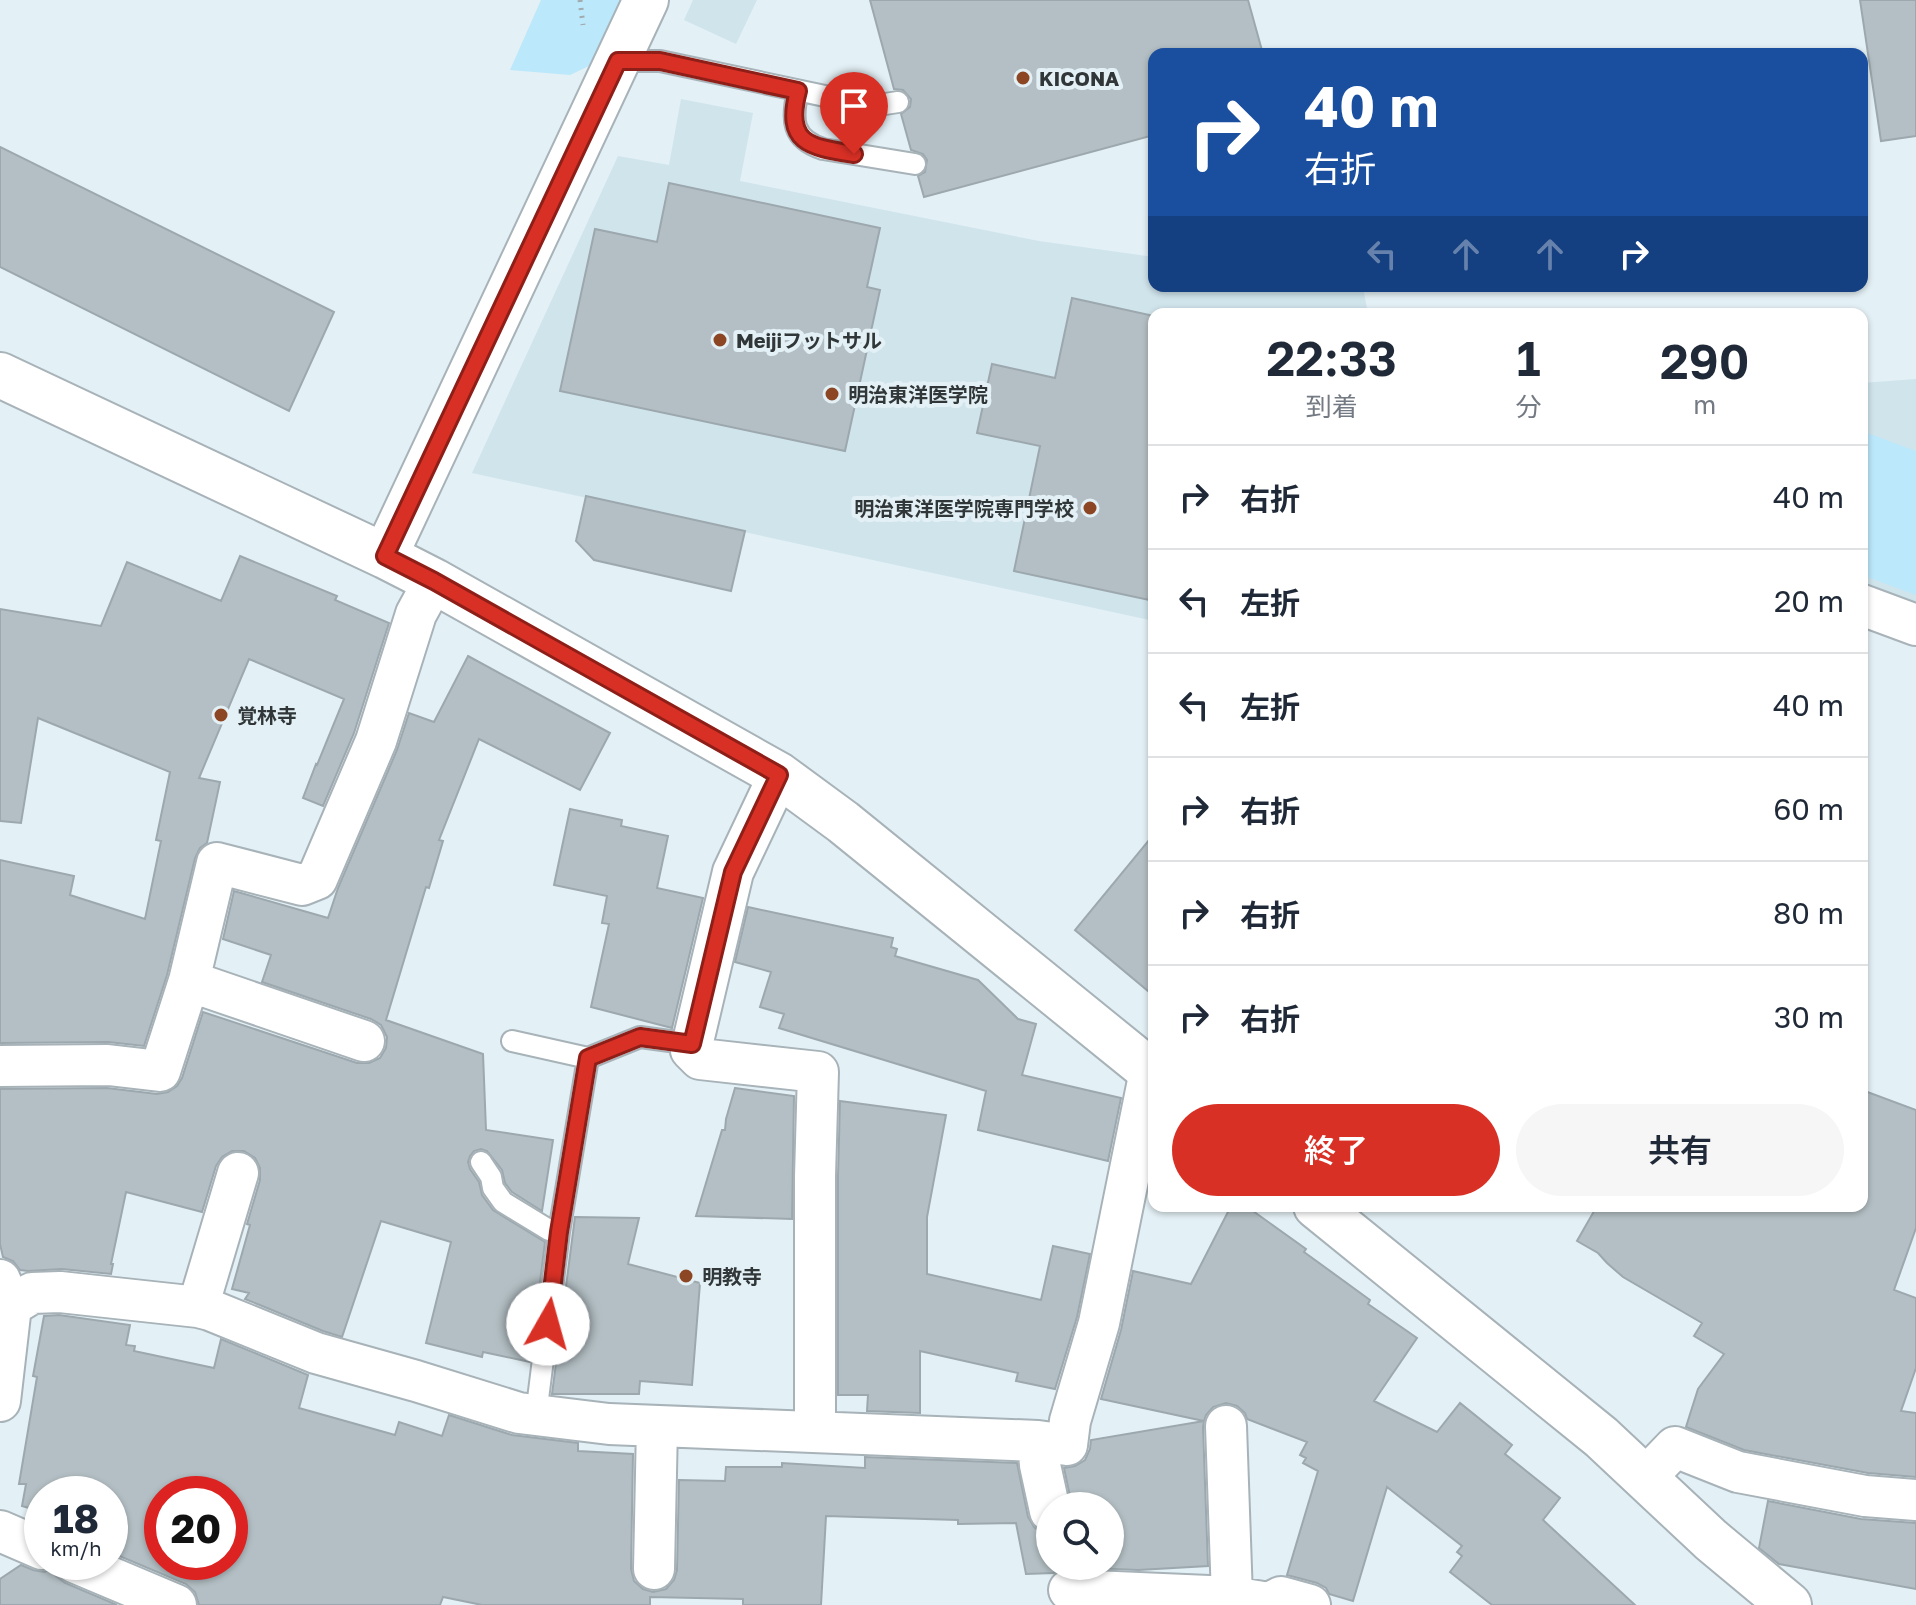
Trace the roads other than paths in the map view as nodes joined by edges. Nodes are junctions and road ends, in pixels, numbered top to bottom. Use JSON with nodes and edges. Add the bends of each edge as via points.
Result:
{"nodes":[{"id":1,"x":646,"y":0,"type":"edge"},
{"id":2,"x":618,"y":61,"type":"junction"},
{"id":3,"x":798,"y":91,"type":"junction"},
{"id":4,"x":898,"y":102,"type":"dead end"},
{"id":5,"x":915,"y":164,"type":"dead end"},
{"id":6,"x":0,"y":375,"type":"edge"},
{"id":7,"x":385,"y":556,"type":"junction"},
{"id":8,"x":434,"y":581,"type":"junction"},
{"id":9,"x":1868,"y":607,"type":"edge"},
{"id":10,"x":1916,"y":625,"type":"edge"},
{"id":11,"x":779,"y":775,"type":"junction"},
{"id":12,"x":189,"y":981,"type":"junction"},
{"id":13,"x":364,"y":1041,"type":"dead end"},
{"id":14,"x":512,"y":1041,"type":"dead end"},
{"id":15,"x":692,"y":1044,"type":"junction"},
{"id":16,"x":588,"y":1058,"type":"junction"},
{"id":17,"x":0,"y":1066,"type":"edge"},
{"id":18,"x":1148,"y":1069,"type":"edge"},
{"id":19,"x":1148,"y":1091,"type":"edge"},
{"id":20,"x":481,"y":1162,"type":"dead end"},
{"id":21,"x":238,"y":1173,"type":"dead end"},
{"id":22,"x":1328,"y":1212,"type":"edge"},
{"id":23,"x":559,"y":1232,"type":"junction"},
{"id":24,"x":6,"y":1293,"type":"edge"},
{"id":25,"x":198,"y":1307,"type":"junction"},
{"id":26,"x":0,"y":1401,"type":"edge"},
{"id":27,"x":536,"y":1415,"type":"junction"},
{"id":28,"x":657,"y":1426,"type":"junction"},
{"id":29,"x":1226,"y":1426,"type":"dead end"},
{"id":30,"x":815,"y":1432,"type":"junction"},
{"id":31,"x":1038,"y":1441,"type":"junction"},
{"id":32,"x":1646,"y":1477,"type":"junction"},
{"id":33,"x":1046,"y":1492,"type":"edge"},
{"id":34,"x":1916,"y":1500,"type":"edge"},
{"id":35,"x":0,"y":1531,"type":"edge"},
{"id":36,"x":24,"y":1541,"type":"edge"},
{"id":37,"x":654,"y":1569,"type":"dead end"},
{"id":38,"x":117,"y":1580,"type":"edge"},
{"id":39,"x":1069,"y":1587,"type":"edge"},
{"id":40,"x":1257,"y":1602,"type":"edge"},
{"id":41,"x":176,"y":1605,"type":"edge"},
{"id":42,"x":1310,"y":1605,"type":"edge"},
{"id":43,"x":1789,"y":1605,"type":"edge"}],
"edges":[{"from":1,"to":2,"type":"street"},
{"from":2,"to":3,"type":"lane","via":[[660,61]]},
{"from":2,"to":7,"type":"street"},
{"from":3,"to":4,"type":"lane","via":[[872,106]]},
{"from":3,"to":5,"type":"lane","via":[[794,120],[809,145]]},
{"from":6,"to":7,"type":"street"},
{"from":7,"to":8,"type":"street"},
{"from":8,"to":11,"type":"street"},
{"from":8,"to":12,"type":"street","via":[[416,614],[376,741],[317,879],[302,885],[217,863]]},
{"from":9,"to":10,"type":"street"},
{"from":11,"to":15,"type":"street","via":[[733,872]]},
{"from":11,"to":18,"type":"street"},
{"from":12,"to":13,"type":"street"},
{"from":12,"to":17,"type":"street","via":[[160,1071],[108,1065]]},
{"from":14,"to":16,"type":"lane"},
{"from":15,"to":16,"type":"lane","via":[[640,1037]]},
{"from":15,"to":30,"type":"street","via":[[700,1059],[818,1072]]},
{"from":16,"to":23,"type":"lane"},
{"from":19,"to":31,"type":"street","via":[[1067,1445]]},
{"from":20,"to":23,"type":"lane","via":[[503,1202]]},
{"from":21,"to":25,"type":"street"},
{"from":22,"to":32,"type":"street"},
{"from":23,"to":27,"type":"lane"},
{"from":24,"to":25,"type":"street","via":[[60,1292]]},
{"from":24,"to":26,"type":"street"},
{"from":25,"to":27,"type":"street","via":[[316,1353]]},
{"from":27,"to":28,"type":"street"},
{"from":28,"to":30,"type":"street"},
{"from":28,"to":37,"type":"street"},
{"from":29,"to":40,"type":"street"},
{"from":30,"to":31,"type":"street"},
{"from":31,"to":33,"type":"street"},
{"from":32,"to":34,"type":"street","via":[[1675,1447],[1738,1472]]},
{"from":32,"to":43,"type":"street"},
{"from":35,"to":36,"type":"street"},
{"from":38,"to":41,"type":"street"},
{"from":39,"to":40,"type":"street"},
{"from":40,"to":42,"type":"street","via":[[1281,1597]]}]}
